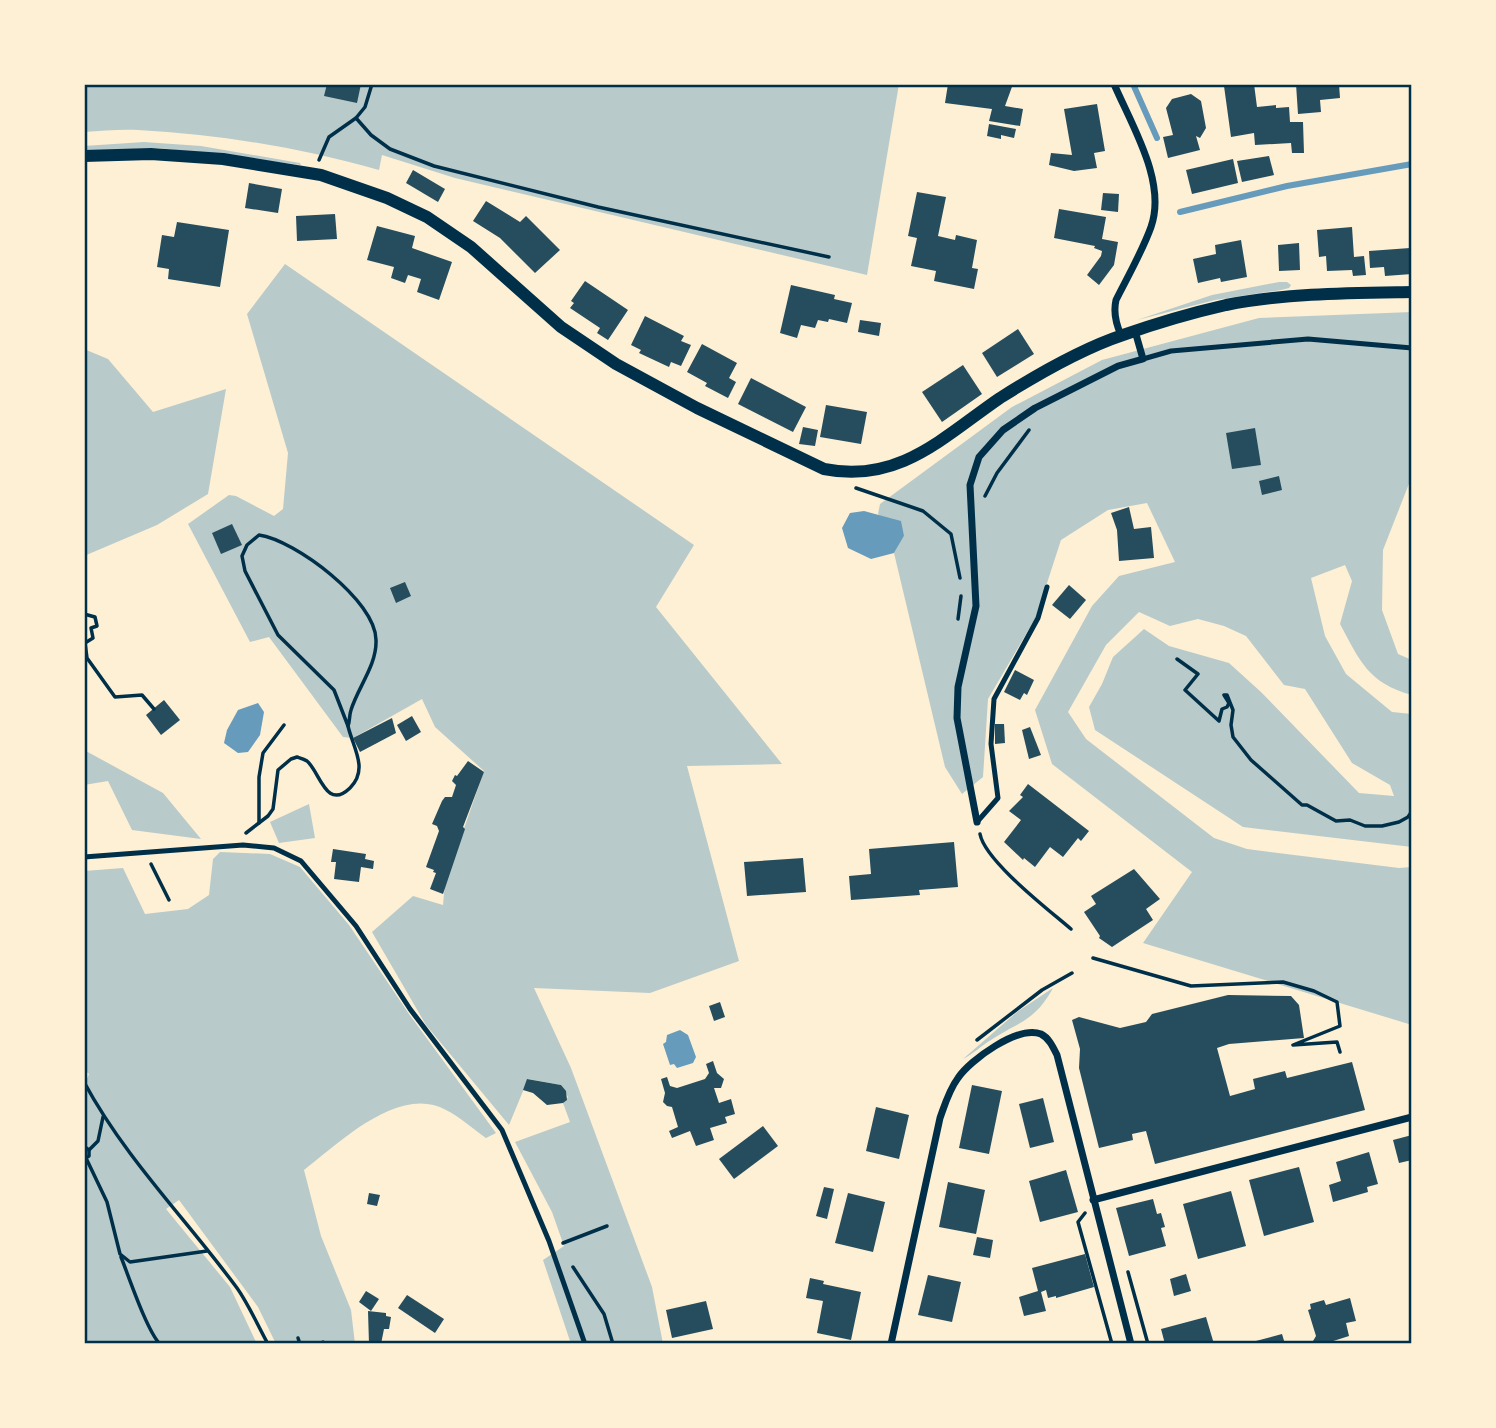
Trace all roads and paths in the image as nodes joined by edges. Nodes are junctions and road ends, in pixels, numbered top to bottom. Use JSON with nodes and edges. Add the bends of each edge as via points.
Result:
{"nodes":[{"id":1,"x":372,"y":84,"type":"edge"},
{"id":2,"x":1114,"y":84,"type":"edge"},
{"id":3,"x":356,"y":118,"type":"junction"},
{"id":4,"x":84,"y":156,"type":"edge"},
{"id":5,"x":321,"y":175,"type":"junction"},
{"id":6,"x":829,"y":257,"type":"dead end"},
{"id":7,"x":1412,"y":292,"type":"edge"},
{"id":8,"x":1135,"y":331,"type":"junction"},
{"id":9,"x":1121,"y":335,"type":"junction"},
{"id":10,"x":1412,"y":348,"type":"edge"},
{"id":11,"x":1143,"y":359,"type":"junction"},
{"id":12,"x":1035,"y":408,"type":"junction"},
{"id":13,"x":868,"y":485,"type":"dead end"},
{"id":14,"x":844,"y":486,"type":"dead end"},
{"id":15,"x":856,"y":488,"type":"junction"},
{"id":16,"x":971,"y":523,"type":"junction"},
{"id":17,"x":1047,"y":587,"type":"dead end"},
{"id":18,"x":84,"y":614,"type":"edge"},
{"id":19,"x":957,"y":626,"type":"dead end"},
{"id":20,"x":1177,"y":659,"type":"dead end"},
{"id":21,"x":154,"y":709,"type":"dead end"},
{"id":22,"x":284,"y":725,"type":"dead end"},
{"id":23,"x":348,"y":726,"type":"junction"},
{"id":24,"x":1412,"y":782,"type":"edge"},
{"id":25,"x":1412,"y":790,"type":"edge"},
{"id":26,"x":1412,"y":811,"type":"edge"},
{"id":27,"x":977,"y":822,"type":"junction"},
{"id":28,"x":259,"y":823,"type":"junction"},
{"id":29,"x":243,"y":845,"type":"junction"},
{"id":30,"x":144,"y":851,"type":"junction"},
{"id":31,"x":84,"y":857,"type":"edge"},
{"id":32,"x":169,"y":900,"type":"dead end"},
{"id":33,"x":1071,"y":929,"type":"dead end"},
{"id":34,"x":1093,"y":958,"type":"dead end"},
{"id":35,"x":1072,"y":973,"type":"dead end"},
{"id":36,"x":970,"y":1045,"type":"dead end"},
{"id":37,"x":1340,"y":1052,"type":"dead end"},
{"id":38,"x":84,"y":1082,"type":"edge"},
{"id":39,"x":103,"y":1117,"type":"junction"},
{"id":40,"x":1412,"y":1118,"type":"edge"},
{"id":41,"x":84,"y":1146,"type":"edge"},
{"id":42,"x":89,"y":1150,"type":"junction"},
{"id":43,"x":85,"y":1158,"type":"edge"},
{"id":44,"x":1093,"y":1200,"type":"junction"},
{"id":45,"x":607,"y":1226,"type":"dead end"},
{"id":46,"x":566,"y":1242,"type":"dead end"},
{"id":47,"x":551,"y":1247,"type":"junction"},
{"id":48,"x":207,"y":1251,"type":"junction"},
{"id":49,"x":120,"y":1254,"type":"junction"},
{"id":50,"x":298,"y":1338,"type":"dead end"},
{"id":51,"x":160,"y":1344,"type":"edge"},
{"id":52,"x":268,"y":1344,"type":"edge"},
{"id":53,"x":300,"y":1344,"type":"edge"},
{"id":54,"x":585,"y":1344,"type":"edge"},
{"id":55,"x":613,"y":1344,"type":"edge"},
{"id":56,"x":891,"y":1344,"type":"edge"},
{"id":57,"x":1112,"y":1344,"type":"edge"},
{"id":58,"x":1131,"y":1344,"type":"edge"}],
"edges":[{"from":1,"to":3,"type":"path"},
{"from":2,"to":9,"type":"street","via":[[1151,172],[1156,199],[1152,226],[1116,300]]},
{"from":3,"to":5,"type":"path","via":[[330,137],[319,160]]},
{"from":3,"to":6,"type":"path","via":[[390,149],[434,166]]},
{"from":4,"to":5,"type":"street","via":[[223,159]]},
{"from":5,"to":9,"type":"street","via":[[427,217],[471,247],[561,327],[616,363],[824,469],[886,469],[917,455],[1035,377]]},
{"from":7,"to":8,"type":"street","via":[[1260,300]]},
{"from":8,"to":9,"type":"street"},
{"from":8,"to":11,"type":"street"},
{"from":10,"to":11,"type":"lane","via":[[1308,339],[1171,351]]},
{"from":11,"to":12,"type":"street","via":[[1118,366]]},
{"from":12,"to":16,"type":"path","via":[[1031,428],[997,473]]},
{"from":12,"to":16,"type":"street","via":[[1003,430],[979,457],[970,485]]},
{"from":13,"to":15,"type":"path"},
{"from":14,"to":15,"type":"path"},
{"from":15,"to":19,"type":"path","via":[[923,511],[951,534],[962,587]]},
{"from":16,"to":27,"type":"street","via":[[976,606],[958,687],[957,718]]},
{"from":17,"to":27,"type":"lane","via":[[1038,618],[994,699],[991,744],[998,798]]},
{"from":18,"to":21,"type":"path","via":[[95,617],[97,626],[91,628],[93,638],[85,643],[87,658],[115,697],[142,695]]},
{"from":20,"to":26,"type":"path","via":[[1198,674],[1185,690],[1219,720],[1229,703],[1227,695],[1233,710],[1233,737],[1251,760],[1302,805],[1336,821],[1365,826],[1399,822]]},
{"from":22,"to":28,"type":"path","via":[[263,753]]},
{"from":23,"to":23,"type":"path","via":[[334,690],[278,635],[245,571],[242,556],[259,535],[292,546],[353,594],[369,615],[376,632],[376,652]]},
{"from":23,"to":28,"type":"path","via":[[360,764],[358,779],[346,791],[328,793],[307,762],[290,759],[278,770],[273,809]]},
{"from":24,"to":25,"type":"path"},
{"from":27,"to":33,"type":"path","via":[[981,840],[995,858]]},
{"from":28,"to":29,"type":"path","via":[[247,830]]},
{"from":29,"to":30,"type":"lane"},
{"from":29,"to":47,"type":"lane","via":[[274,848],[301,861],[356,926],[410,1009],[502,1130]]},
{"from":30,"to":31,"type":"lane"},
{"from":30,"to":32,"type":"path"},
{"from":34,"to":37,"type":"path","via":[[1191,986],[1283,982],[1314,991],[1337,1002],[1340,1026],[1293,1045],[1337,1042]]},
{"from":35,"to":36,"type":"path"},
{"from":38,"to":39,"type":"path"},
{"from":39,"to":42,"type":"path","via":[[98,1141]]},
{"from":39,"to":48,"type":"path"},
{"from":40,"to":44,"type":"street"},
{"from":41,"to":42,"type":"path"},
{"from":42,"to":43,"type":"path"},
{"from":43,"to":49,"type":"path","via":[[107,1202]]},
{"from":44,"to":56,"type":"street","via":[[1050,1041],[1034,1032],[988,1050],[950,1090],[940,1118]]},
{"from":44,"to":57,"type":"path","via":[[1078,1222]]},
{"from":44,"to":58,"type":"street"},
{"from":45,"to":46,"type":"path"},
{"from":47,"to":54,"type":"lane"},
{"from":47,"to":55,"type":"path","via":[[573,1267],[604,1314]]},
{"from":48,"to":49,"type":"path","via":[[130,1262]]},
{"from":48,"to":52,"type":"path","via":[[238,1290]]},
{"from":49,"to":51,"type":"path"},
{"from":50,"to":53,"type":"path"}]}
